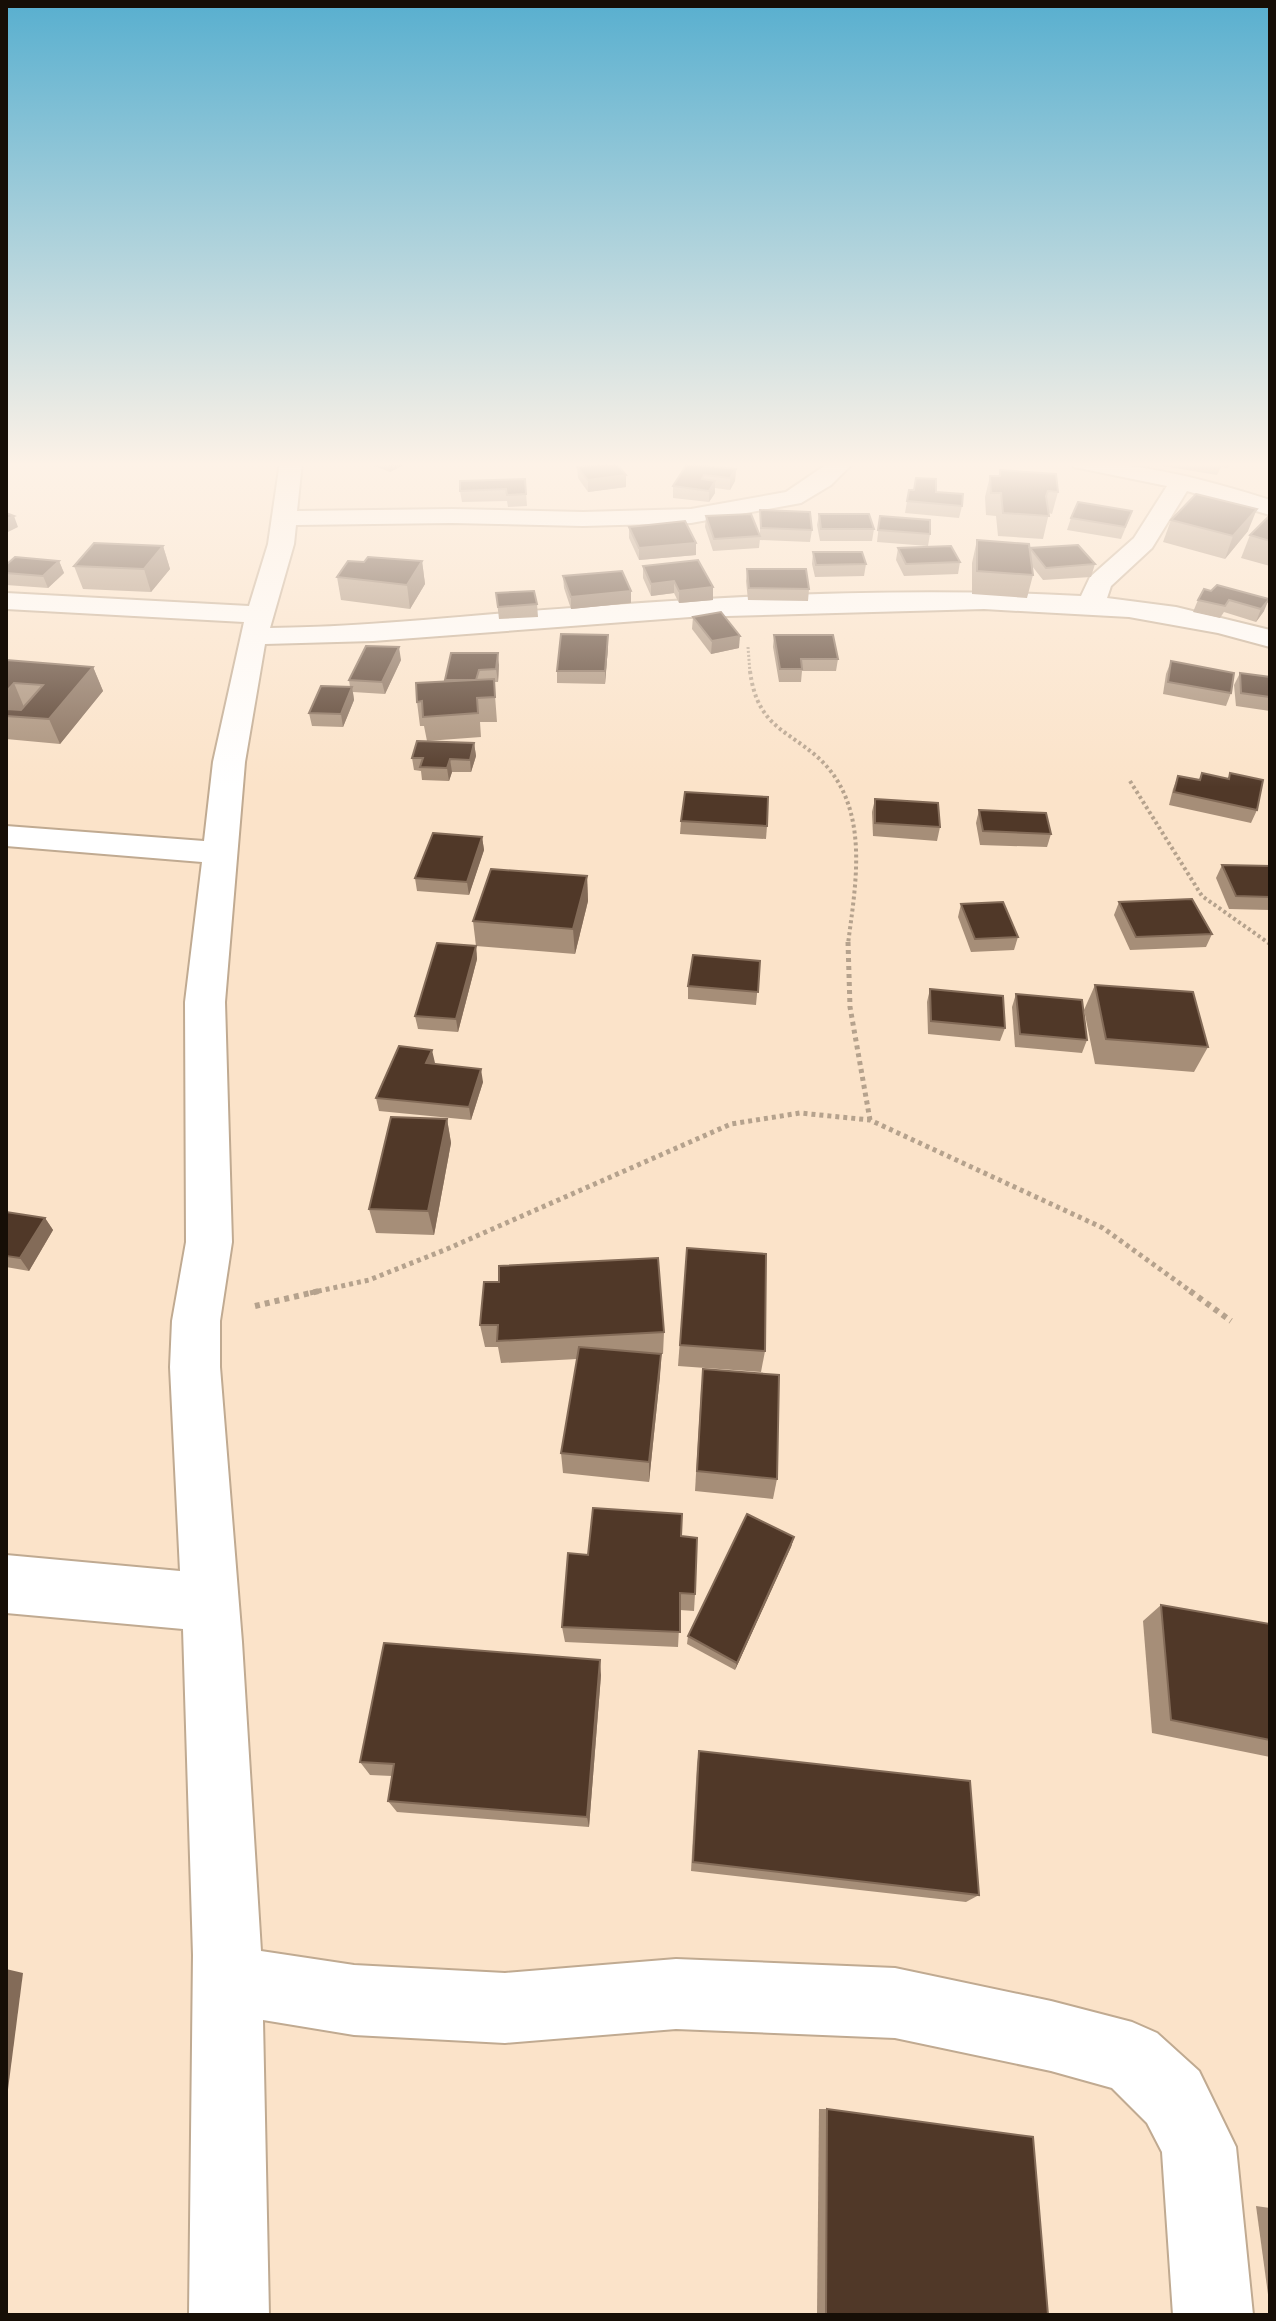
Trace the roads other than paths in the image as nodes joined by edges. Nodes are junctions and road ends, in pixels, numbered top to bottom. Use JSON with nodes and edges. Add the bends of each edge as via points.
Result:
{"nodes":[{"id":1,"x":273,"y":570,"type":"edge"},
{"id":2,"x":1113,"y":570,"type":"edge"},
{"id":3,"x":6,"y":601,"type":"edge"},
{"id":4,"x":1091,"y":604,"type":"junction"},
{"id":5,"x":256,"y":626,"type":"junction"},
{"id":6,"x":1270,"y":639,"type":"edge"},
{"id":7,"x":6,"y":836,"type":"edge"},
{"id":8,"x":222,"y":853,"type":"junction"},
{"id":9,"x":6,"y":1584,"type":"edge"},
{"id":10,"x":210,"y":1603,"type":"junction"},
{"id":11,"x":228,"y":1980,"type":"junction"},
{"id":12,"x":229,"y":2315,"type":"edge"},
{"id":13,"x":1213,"y":2315,"type":"edge"}],
"edges":[{"from":1,"to":5,"type":"street"},
{"from":2,"to":4,"type":"street","via":[[1099,583]]},
{"from":3,"to":5,"type":"street"},
{"from":4,"to":5,"type":"street","via":[[962,600],[741,607],[319,637]]},
{"from":4,"to":6,"type":"street","via":[[1227,624]]},
{"from":5,"to":8,"type":"street","via":[[229,762]]},
{"from":7,"to":8,"type":"street"},
{"from":8,"to":10,"type":"street","via":[[205,1002],[209,1242],[196,1321],[195,1367]]},
{"from":9,"to":10,"type":"street"},
{"from":10,"to":11,"type":"street"},
{"from":11,"to":12,"type":"street"},
{"from":11,"to":13,"type":"street","via":[[354,2000],[505,2008],[676,1994],[895,2003],[1132,2058],[1173,2097],[1199,2147]]}]}
